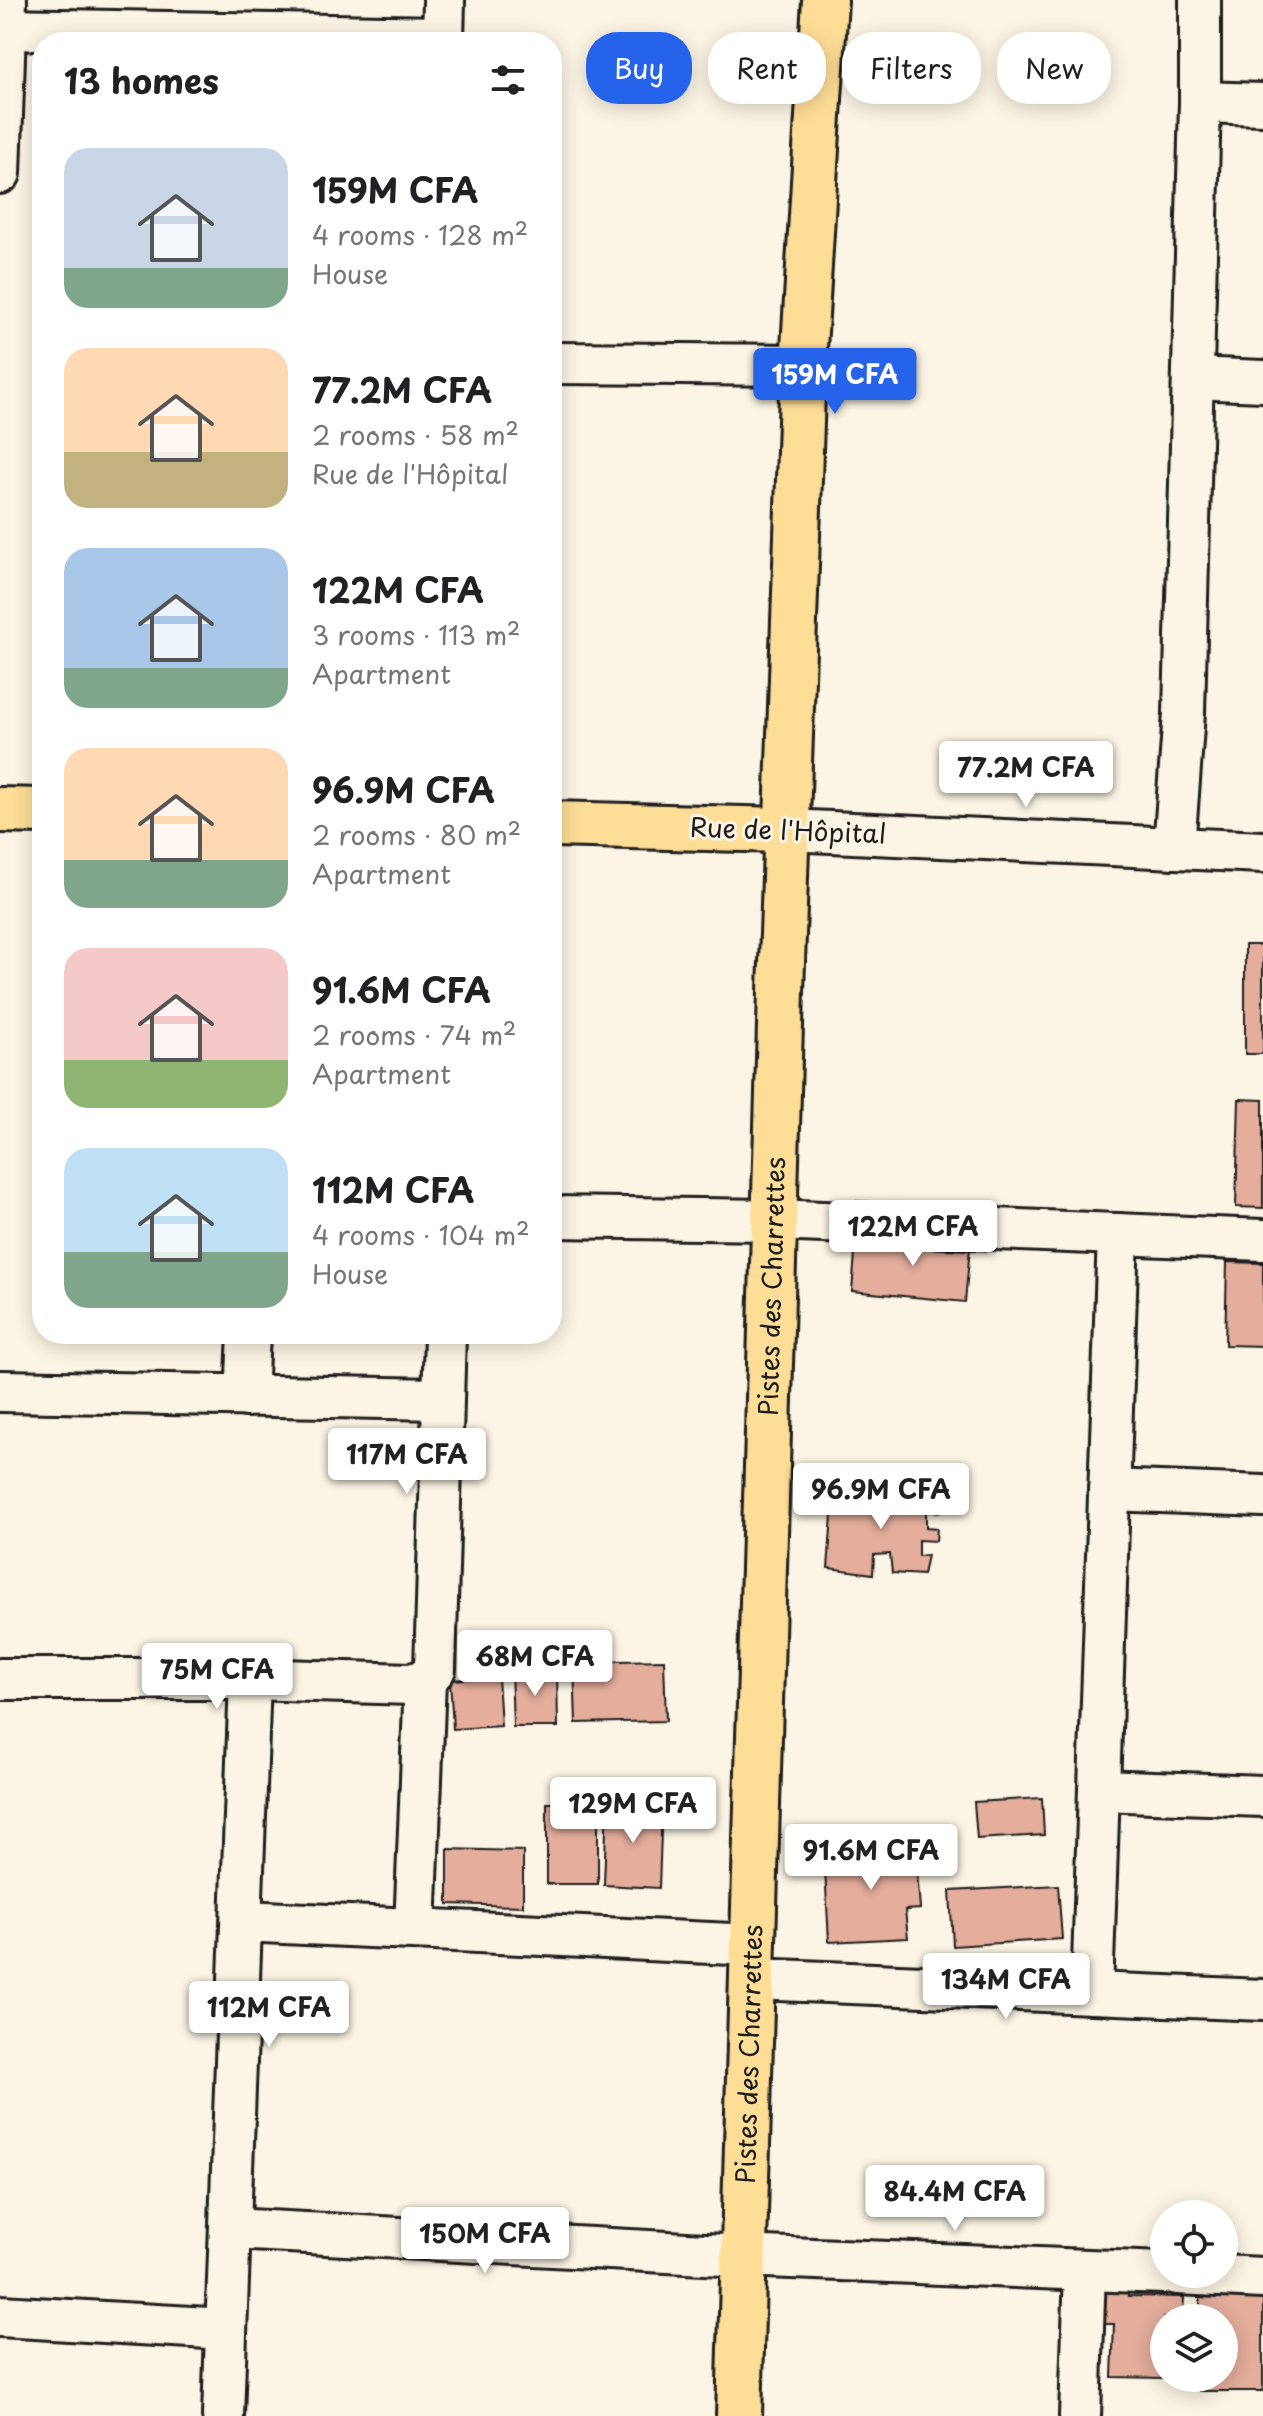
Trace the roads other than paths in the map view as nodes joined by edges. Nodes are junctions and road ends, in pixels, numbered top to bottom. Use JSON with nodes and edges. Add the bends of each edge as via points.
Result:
{"nodes":[{"id":1,"x":825,"y":0,"type":"edge"},
{"id":2,"x":1200,"y":0,"type":"edge"},
{"id":3,"x":5,"y":15,"type":"edge"},
{"id":4,"x":443,"y":26,"type":"edge"},
{"id":5,"x":212,"y":32,"type":"edge"},
{"id":6,"x":364,"y":32,"type":"edge"},
{"id":7,"x":2,"y":86,"type":"edge"},
{"id":8,"x":1200,"y":102,"type":"junction"},
{"id":9,"x":1263,"y":104,"type":"edge"},
{"id":10,"x":0,"y":173,"type":"edge"},
{"id":11,"x":562,"y":363,"type":"edge"},
{"id":12,"x":803,"y":365,"type":"junction"},
{"id":13,"x":1193,"y":378,"type":"junction"},
{"id":14,"x":1263,"y":381,"type":"edge"},
{"id":15,"x":0,"y":810,"type":"edge"},
{"id":16,"x":32,"y":811,"type":"edge"},
{"id":17,"x":562,"y":824,"type":"edge"},
{"id":18,"x":787,"y":830,"type":"junction"},
{"id":19,"x":1174,"y":848,"type":"junction"},
{"id":20,"x":1263,"y":852,"type":"edge"},
{"id":21,"x":562,"y":1217,"type":"edge"},
{"id":22,"x":774,"y":1220,"type":"junction"},
{"id":23,"x":1118,"y":1234,"type":"junction"},
{"id":24,"x":1263,"y":1240,"type":"edge"},
{"id":25,"x":249,"y":1344,"type":"edge"},
{"id":26,"x":444,"y":1344,"type":"edge"},
{"id":27,"x":0,"y":1391,"type":"edge"},
{"id":28,"x":246,"y":1396,"type":"junction"},
{"id":29,"x":441,"y":1399,"type":"junction"},
{"id":30,"x":1109,"y":1490,"type":"junction"},
{"id":31,"x":1263,"y":1496,"type":"edge"},
{"id":32,"x":0,"y":1679,"type":"edge"},
{"id":33,"x":250,"y":1679,"type":"junction"},
{"id":34,"x":425,"y":1680,"type":"junction"},
{"id":35,"x":1099,"y":1790,"type":"junction"},
{"id":36,"x":1263,"y":1796,"type":"edge"},
{"id":37,"x":242,"y":1921,"type":"junction"},
{"id":38,"x":415,"y":1929,"type":"junction"},
{"id":39,"x":752,"y":1962,"type":"junction"},
{"id":40,"x":1092,"y":1993,"type":"junction"},
{"id":41,"x":1263,"y":2000,"type":"edge"},
{"id":42,"x":231,"y":2229,"type":"junction"},
{"id":43,"x":743,"y":2256,"type":"junction"},
{"id":44,"x":1085,"y":2270,"type":"junction"},
{"id":45,"x":1150,"y":2272,"type":"edge"},
{"id":46,"x":1238,"y":2277,"type":"edge"},
{"id":47,"x":1263,"y":2278,"type":"edge"},
{"id":48,"x":0,"y":2316,"type":"edge"},
{"id":49,"x":226,"y":2329,"type":"junction"},
{"id":50,"x":223,"y":2416,"type":"edge"},
{"id":51,"x":739,"y":2416,"type":"edge"},
{"id":52,"x":1080,"y":2416,"type":"edge"}],
"edges":[{"from":1,"to":12,"type":"main road","name":"Pistes des Charrettes"},
{"from":2,"to":8,"type":"street"},
{"from":3,"to":5,"type":"street"},
{"from":3,"to":7,"type":"street"},
{"from":4,"to":6,"type":"street"},
{"from":7,"to":10,"type":"street"},
{"from":8,"to":9,"type":"street"},
{"from":8,"to":13,"type":"street"},
{"from":11,"to":12,"type":"street"},
{"from":12,"to":18,"type":"main road","name":"Pistes des Charrettes"},
{"from":13,"to":14,"type":"street"},
{"from":13,"to":19,"type":"street","via":[[1184,713]]},
{"from":15,"to":16,"type":"main road"},
{"from":17,"to":18,"type":"main road","name":"Rue de l'Hôpital"},
{"from":18,"to":19,"type":"street","name":"Rue de l'Hôpital"},
{"from":18,"to":22,"type":"main road","name":"Pistes des Charrettes"},
{"from":19,"to":20,"type":"street","name":"Rue de l'Hôpital"},
{"from":21,"to":22,"type":"street"},
{"from":22,"to":23,"type":"street"},
{"from":22,"to":39,"type":"main road","name":"Pistes des Charrettes"},
{"from":23,"to":24,"type":"street"},
{"from":23,"to":30,"type":"street"},
{"from":25,"to":28,"type":"street"},
{"from":26,"to":29,"type":"street"},
{"from":27,"to":28,"type":"street"},
{"from":28,"to":29,"type":"street"},
{"from":29,"to":34,"type":"street","via":[[435,1669]]},
{"from":30,"to":31,"type":"street"},
{"from":30,"to":35,"type":"street"},
{"from":32,"to":33,"type":"street"},
{"from":33,"to":34,"type":"street","via":[[411,1684]]},
{"from":33,"to":37,"type":"street"},
{"from":34,"to":38,"type":"street"},
{"from":35,"to":36,"type":"street"},
{"from":35,"to":40,"type":"street"},
{"from":37,"to":38,"type":"street"},
{"from":37,"to":42,"type":"street"},
{"from":38,"to":39,"type":"street"},
{"from":39,"to":40,"type":"street"},
{"from":39,"to":43,"type":"main road","name":"Pistes des Charrettes"},
{"from":40,"to":41,"type":"street"},
{"from":42,"to":43,"type":"street"},
{"from":42,"to":49,"type":"street"},
{"from":43,"to":44,"type":"street"},
{"from":43,"to":51,"type":"main road","name":"Pistes des Charrettes"},
{"from":44,"to":45,"type":"street"},
{"from":44,"to":52,"type":"street"},
{"from":46,"to":47,"type":"street"},
{"from":48,"to":49,"type":"street"},
{"from":49,"to":50,"type":"street"}]}
